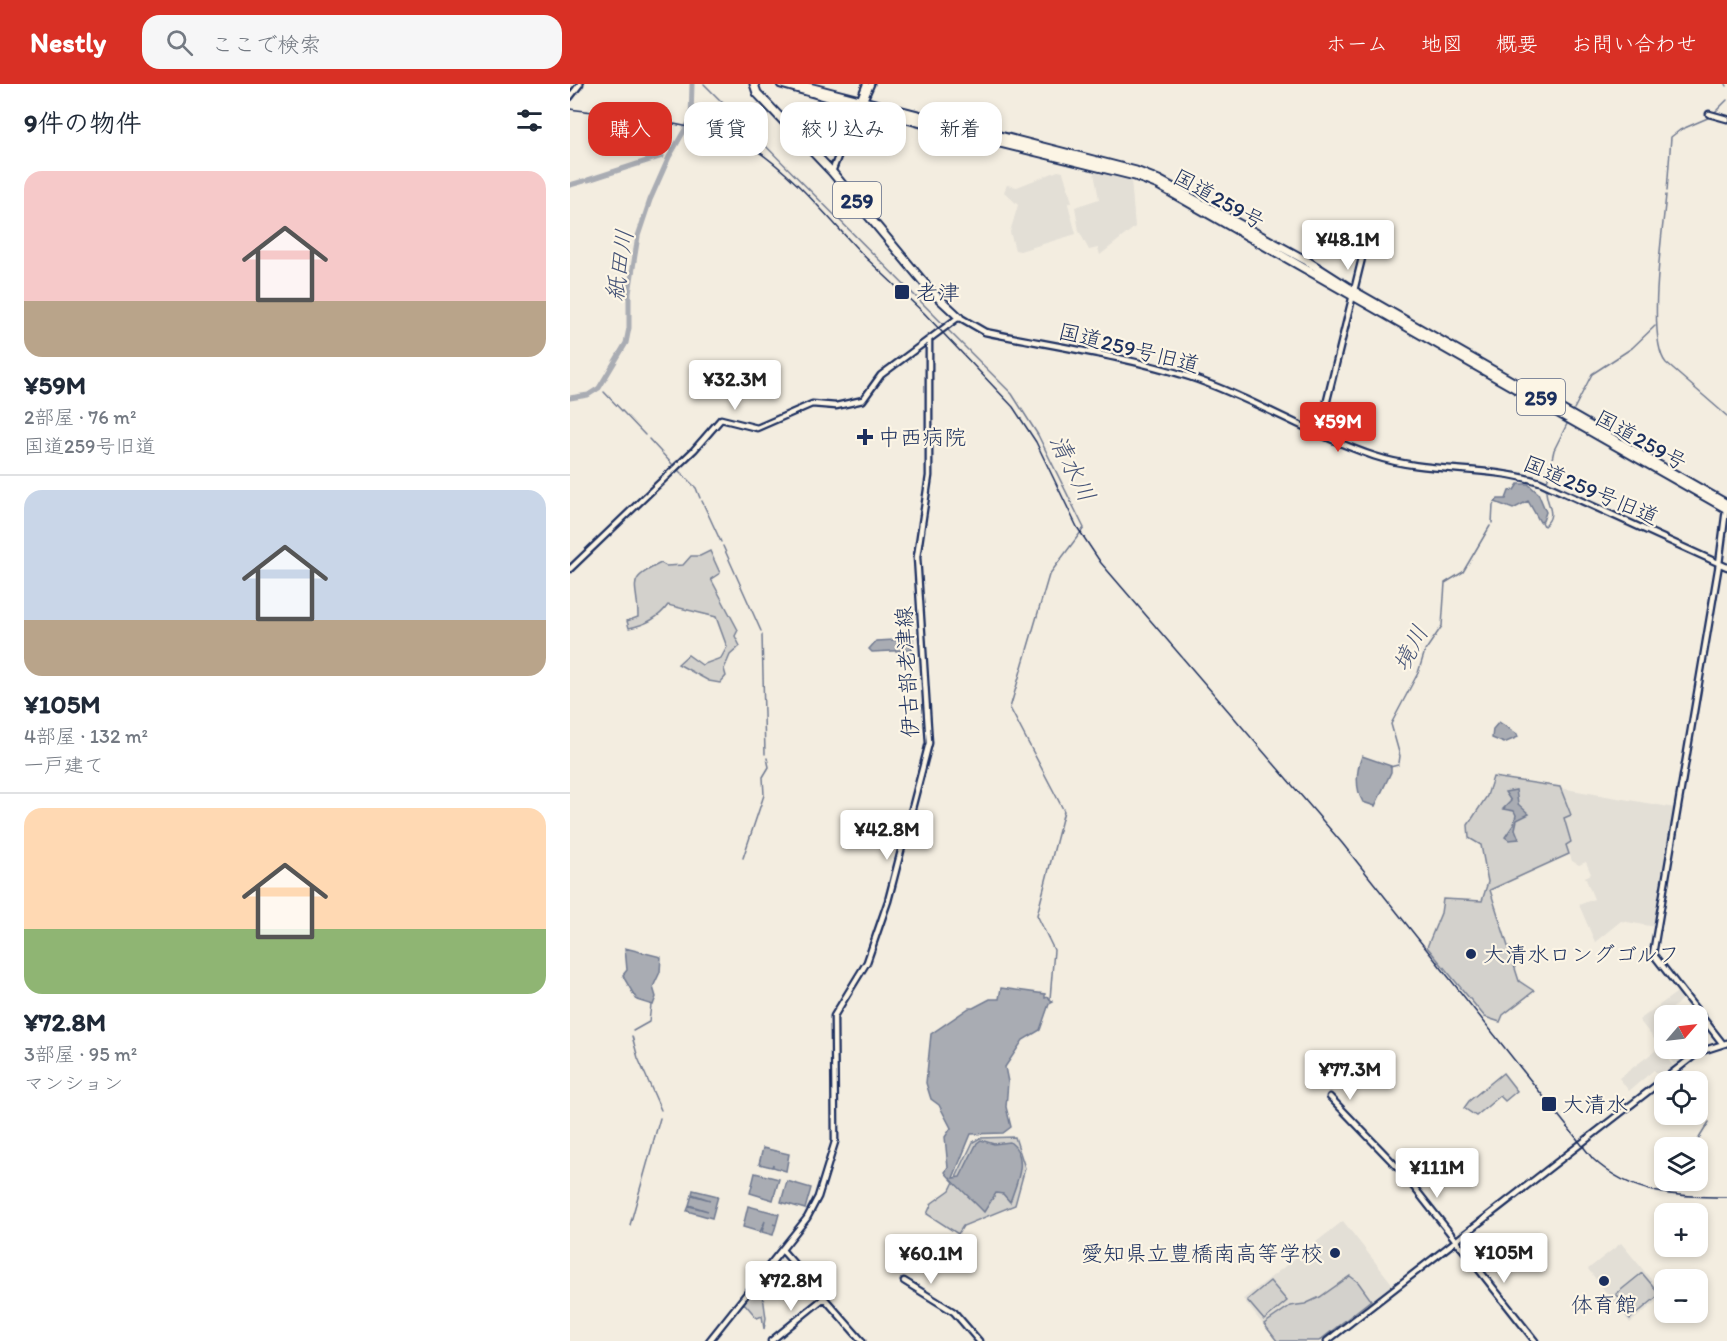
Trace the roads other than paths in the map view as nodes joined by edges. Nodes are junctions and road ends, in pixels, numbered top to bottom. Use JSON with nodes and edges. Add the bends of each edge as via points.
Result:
{"nodes":[{"id":1,"x":580,"y":84,"type":"edge"},
{"id":2,"x":754,"y":84,"type":"edge"},
{"id":3,"x":781,"y":84,"type":"edge"},
{"id":4,"x":797,"y":84,"type":"edge"},
{"id":5,"x":866,"y":84,"type":"edge"},
{"id":6,"x":871,"y":84,"type":"edge"},
{"id":7,"x":570,"y":97,"type":"edge"},
{"id":8,"x":861,"y":102,"type":"junction"},
{"id":9,"x":906,"y":114,"type":"edge"},
{"id":10,"x":1709,"y":114,"type":"dead end"},
{"id":11,"x":1727,"y":119,"type":"edge"},
{"id":12,"x":839,"y":156,"type":"edge"},
{"id":13,"x":832,"y":172,"type":"junction"},
{"id":14,"x":1364,"y":250,"type":"dead end"},
{"id":15,"x":1354,"y":294,"type":"junction"},
{"id":16,"x":959,"y":317,"type":"junction"},
{"id":17,"x":929,"y":340,"type":"junction"},
{"id":18,"x":1319,"y":433,"type":"junction"},
{"id":19,"x":1726,"y":507,"type":"edge"},
{"id":20,"x":1719,"y":564,"type":"junction"},
{"id":21,"x":1727,"y":567,"type":"edge"},
{"id":22,"x":570,"y":569,"type":"edge"},
{"id":23,"x":1725,"y":1043,"type":"edge"},
{"id":24,"x":1330,"y":1097,"type":"dead end"},
{"id":25,"x":1456,"y":1240,"type":"junction"},
{"id":26,"x":782,"y":1250,"type":"junction"},
{"id":27,"x":904,"y":1281,"type":"dead end"},
{"id":28,"x":824,"y":1298,"type":"junction"},
{"id":29,"x":709,"y":1341,"type":"edge"},
{"id":30,"x":771,"y":1341,"type":"edge"},
{"id":31,"x":862,"y":1341,"type":"edge"},
{"id":32,"x":979,"y":1341,"type":"edge"},
{"id":33,"x":1327,"y":1341,"type":"edge"},
{"id":34,"x":1535,"y":1341,"type":"edge"}],
"edges":[{"from":1,"to":7,"type":"street"},
{"from":2,"to":13,"type":"highway","number":"259","via":[[761,98]]},
{"from":3,"to":8,"type":"highway","name":"国道259号","number":"259"},
{"from":4,"to":8,"type":"highway","name":"国道259号","number":"259"},
{"from":5,"to":8,"type":"street"},
{"from":6,"to":8,"type":"street"},
{"from":9,"to":15,"type":"highway","name":"国道259号","number":"259","via":[[1142,179]]},
{"from":10,"to":11,"type":"street"},
{"from":12,"to":13,"type":"street"},
{"from":13,"to":16,"type":"highway","number":"259","via":[[930,290]]},
{"from":14,"to":15,"type":"street"},
{"from":15,"to":18,"type":"street"},
{"from":15,"to":19,"type":"highway","name":"国道259号","number":"259"},
{"from":16,"to":17,"type":"street"},
{"from":16,"to":18,"type":"street","name":"国道259号旧道","via":[[985,332],[1192,378]]},
{"from":17,"to":22,"type":"street","via":[[881,375],[863,400],[836,406],[812,404],[757,428],[721,419]]},
{"from":17,"to":26,"type":"street","name":"伊古部老津線","via":[[929,476],[916,557],[929,743],[891,891],[867,962],[834,1016],[835,1142],[814,1207]]},
{"from":18,"to":20,"type":"street","name":"国道259号旧道","via":[[1373,456],[1407,465],[1512,473],[1540,482]]},
{"from":19,"to":20,"type":"street"},
{"from":20,"to":21,"type":"street","name":"国道259号旧道"},
{"from":20,"to":23,"type":"street","via":[[1653,954]]},
{"from":23,"to":25,"type":"street","via":[[1699,1052]]},
{"from":24,"to":25,"type":"street","via":[[1400,1169]]},
{"from":25,"to":33,"type":"street"},
{"from":25,"to":34,"type":"street"},
{"from":26,"to":28,"type":"street"},
{"from":26,"to":29,"type":"street","name":"伊古部老津線"},
{"from":27,"to":32,"type":"street","via":[[954,1312]]},
{"from":28,"to":30,"type":"street"},
{"from":28,"to":31,"type":"street"}]}
